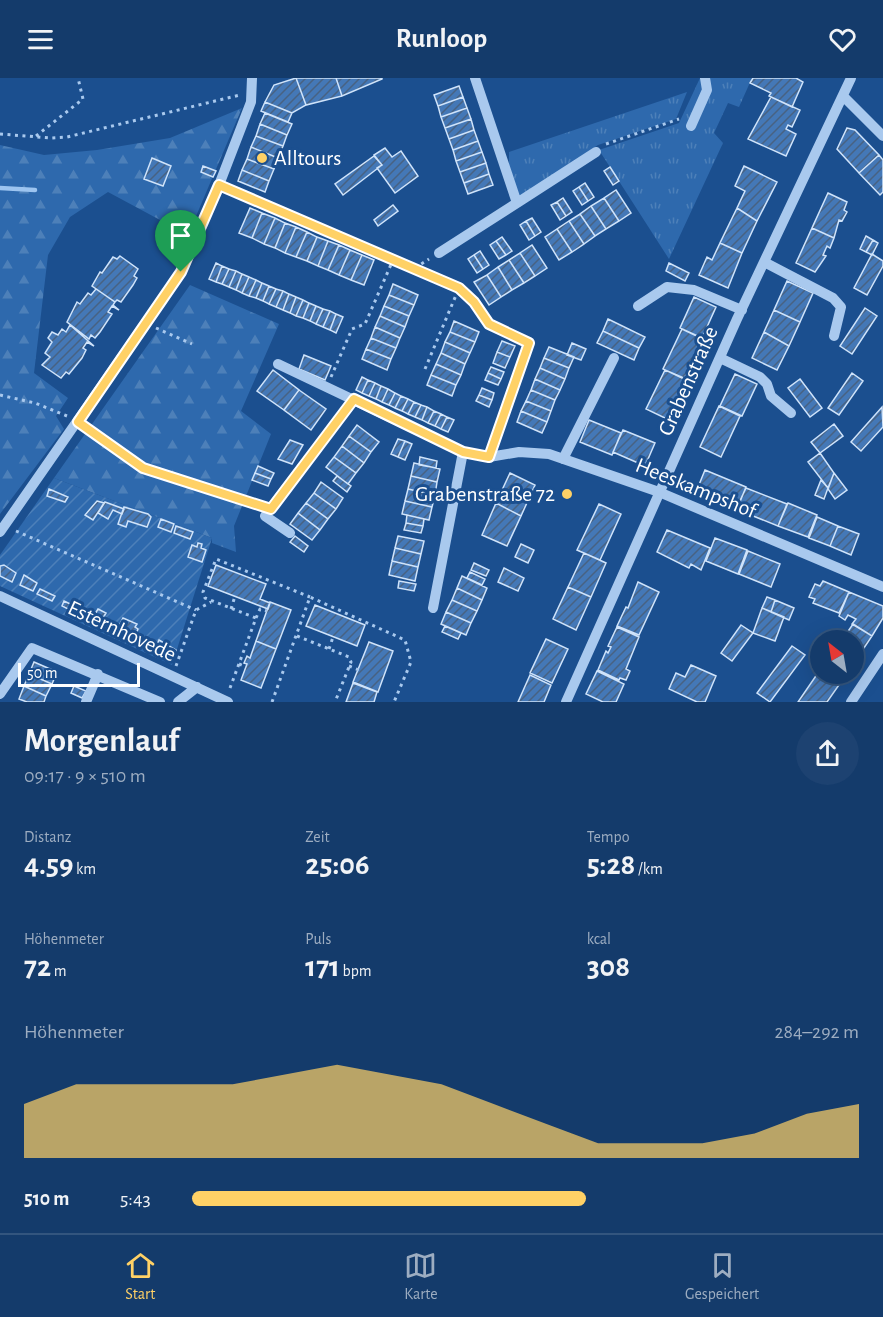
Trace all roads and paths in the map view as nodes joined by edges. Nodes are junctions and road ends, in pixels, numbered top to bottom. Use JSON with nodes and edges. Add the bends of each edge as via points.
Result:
{"nodes":[{"id":1,"x":78,"y":78,"type":"edge"},
{"id":2,"x":252,"y":78,"type":"edge"},
{"id":3,"x":475,"y":78,"type":"edge"},
{"id":4,"x":705,"y":78,"type":"edge"},
{"id":5,"x":851,"y":78,"type":"edge"},
{"id":6,"x":253,"y":91,"type":"junction"},
{"id":7,"x":843,"y":96,"type":"junction"},
{"id":8,"x":683,"y":110,"type":"dead end"},
{"id":9,"x":691,"y":126,"type":"dead end"},
{"id":10,"x":0,"y":134,"type":"edge"},
{"id":11,"x":883,"y":136,"type":"edge"},
{"id":12,"x":34,"y":137,"type":"junction"},
{"id":13,"x":596,"y":152,"type":"joint"},
{"id":14,"x":219,"y":185,"type":"junction"},
{"id":15,"x":518,"y":203,"type":"junction"},
{"id":16,"x":439,"y":253,"type":"dead end"},
{"id":17,"x":393,"y":260,"type":"junction"},
{"id":18,"x":764,"y":262,"type":"junction"},
{"id":19,"x":459,"y":288,"type":"junction"},
{"id":20,"x":638,"y":306,"type":"dead end"},
{"id":21,"x":742,"y":310,"type":"junction"},
{"id":22,"x":146,"y":324,"type":"junction"},
{"id":23,"x":834,"y":336,"type":"dead end"},
{"id":24,"x":529,"y":343,"type":"joint"},
{"id":25,"x":192,"y":344,"type":"dead end"},
{"id":26,"x":614,"y":358,"type":"dead end"},
{"id":27,"x":720,"y":358,"type":"junction"},
{"id":28,"x":278,"y":364,"type":"dead end"},
{"id":29,"x":425,"y":369,"type":"dead end"},
{"id":30,"x":331,"y":379,"type":"dead end"},
{"id":31,"x":0,"y":395,"type":"edge"},
{"id":32,"x":354,"y":399,"type":"junction"},
{"id":33,"x":791,"y":413,"type":"dead end"},
{"id":34,"x":78,"y":422,"type":"junction"},
{"id":35,"x":463,"y":452,"type":"junction"},
{"id":36,"x":489,"y":457,"type":"junction"},
{"id":37,"x":563,"y":459,"type":"junction"},
{"id":38,"x":659,"y":492,"type":"junction"},
{"id":39,"x":268,"y":513,"type":"junction"},
{"id":40,"x":2,"y":529,"type":"edge"},
{"id":41,"x":290,"y":533,"type":"dead end"},
{"id":42,"x":883,"y":587,"type":"edge"},
{"id":43,"x":0,"y":596,"type":"edge"},
{"id":44,"x":235,"y":596,"type":"dead end"},
{"id":45,"x":310,"y":597,"type":"junction"},
{"id":46,"x":211,"y":602,"type":"junction"},
{"id":47,"x":433,"y":608,"type":"dead end"},
{"id":48,"x":231,"y":609,"type":"junction"},
{"id":49,"x":196,"y":610,"type":"junction"},
{"id":50,"x":267,"y":611,"type":"dead end"},
{"id":51,"x":256,"y":618,"type":"junction"},
{"id":52,"x":297,"y":636,"type":"junction"},
{"id":53,"x":333,"y":637,"type":"dead end"},
{"id":54,"x":329,"y":649,"type":"junction"},
{"id":55,"x":883,"y":654,"type":"edge"},
{"id":56,"x":239,"y":664,"type":"junction"},
{"id":57,"x":349,"y":666,"type":"junction"},
{"id":58,"x":246,"y":667,"type":"dead end"},
{"id":59,"x":359,"y":670,"type":"dead end"},
{"id":60,"x":98,"y":675,"type":"junction"},
{"id":61,"x":173,"y":676,"type":"junction"},
{"id":62,"x":197,"y":687,"type":"junction"},
{"id":63,"x":0,"y":694,"type":"edge"},
{"id":64,"x":226,"y":701,"type":"edge"},
{"id":65,"x":86,"y":702,"type":"edge"},
{"id":66,"x":160,"y":702,"type":"edge"},
{"id":67,"x":178,"y":702,"type":"edge"},
{"id":68,"x":272,"y":702,"type":"edge"},
{"id":69,"x":335,"y":702,"type":"edge"},
{"id":70,"x":394,"y":702,"type":"edge"},
{"id":71,"x":566,"y":702,"type":"edge"},
{"id":72,"x":851,"y":702,"type":"edge"}],
"edges":[{"from":1,"to":12,"type":"path","via":[[83,99]]},
{"from":2,"to":6,"type":"street"},
{"from":3,"to":15,"type":"street"},
{"from":4,"to":9,"type":"street","via":[[707,90]]},
{"from":5,"to":7,"type":"street","name":"Grabenstraße"},
{"from":6,"to":12,"type":"path","via":[[67,137]]},
{"from":6,"to":14,"type":"street"},
{"from":7,"to":11,"type":"street"},
{"from":7,"to":18,"type":"street","name":"Grabenstraße"},
{"from":8,"to":13,"type":"path","via":[[678,120],[598,147]]},
{"from":10,"to":12,"type":"path"},
{"from":13,"to":15,"type":"street"},
{"from":14,"to":17,"type":"path"},
{"from":14,"to":22,"type":"street","via":[[181,272]]},
{"from":15,"to":16,"type":"street"},
{"from":17,"to":19,"type":"path"},
{"from":17,"to":30,"type":"path","via":[[365,324],[352,329],[344,343]]},
{"from":18,"to":21,"type":"street","name":"Grabenstraße"},
{"from":18,"to":23,"type":"street","via":[[833,298],[841,307]]},
{"from":19,"to":24,"type":"path","via":[[489,324]]},
{"from":19,"to":29,"type":"path"},
{"from":20,"to":21,"type":"street","via":[[667,287],[694,290]]},
{"from":21,"to":27,"type":"street","name":"Grabenstraße"},
{"from":22,"to":25,"type":"path"},
{"from":22,"to":34,"type":"street"},
{"from":24,"to":36,"type":"street"},
{"from":26,"to":37,"type":"street"},
{"from":27,"to":33,"type":"street","via":[[760,377],[771,396]]},
{"from":27,"to":38,"type":"street","name":"Grabenstraße"},
{"from":28,"to":32,"type":"street","name":"Heeskampshof"},
{"from":31,"to":34,"type":"path","via":[[35,403]]},
{"from":32,"to":35,"type":"street","name":"Heeskampshof"},
{"from":32,"to":39,"type":"street"},
{"from":34,"to":39,"type":"path","via":[[143,468]]},
{"from":34,"to":40,"type":"street"},
{"from":35,"to":36,"type":"street","name":"Heeskampshof"},
{"from":35,"to":47,"type":"street"},
{"from":36,"to":37,"type":"street","name":"Heeskampshof","via":[[534,451]]},
{"from":37,"to":38,"type":"street","name":"Heeskampshof"},
{"from":38,"to":42,"type":"street","name":"Heeskampshof"},
{"from":38,"to":71,"type":"street","name":"Grabenstraße"},
{"from":39,"to":41,"type":"street"},
{"from":40,"to":49,"type":"path"},
{"from":43,"to":61,"type":"street","name":"Esternhovede"},
{"from":44,"to":48,"type":"path"},
{"from":45,"to":46,"type":"path","via":[[216,559],[203,592]]},
{"from":45,"to":52,"type":"path"},
{"from":45,"to":70,"type":"path","via":[[405,640],[411,662]]},
{"from":46,"to":48,"type":"path"},
{"from":46,"to":49,"type":"path"},
{"from":48,"to":51,"type":"path"},
{"from":49,"to":61,"type":"path"},
{"from":50,"to":51,"type":"path","via":[[260,609]]},
{"from":51,"to":56,"type":"path"},
{"from":52,"to":54,"type":"path"},
{"from":52,"to":68,"type":"path"},
{"from":53,"to":54,"type":"path"},
{"from":54,"to":57,"type":"path","via":[[349,657]]},
{"from":55,"to":72,"type":"street"},
{"from":56,"to":58,"type":"path"},
{"from":56,"to":64,"type":"path"},
{"from":57,"to":59,"type":"path"},
{"from":57,"to":69,"type":"path"},
{"from":60,"to":63,"type":"street","via":[[32,648]]},
{"from":60,"to":65,"type":"street"},
{"from":60,"to":66,"type":"street"},
{"from":61,"to":62,"type":"street","name":"Esternhovede"},
{"from":62,"to":64,"type":"street","name":"Esternhovede"},
{"from":62,"to":67,"type":"street"}]}
